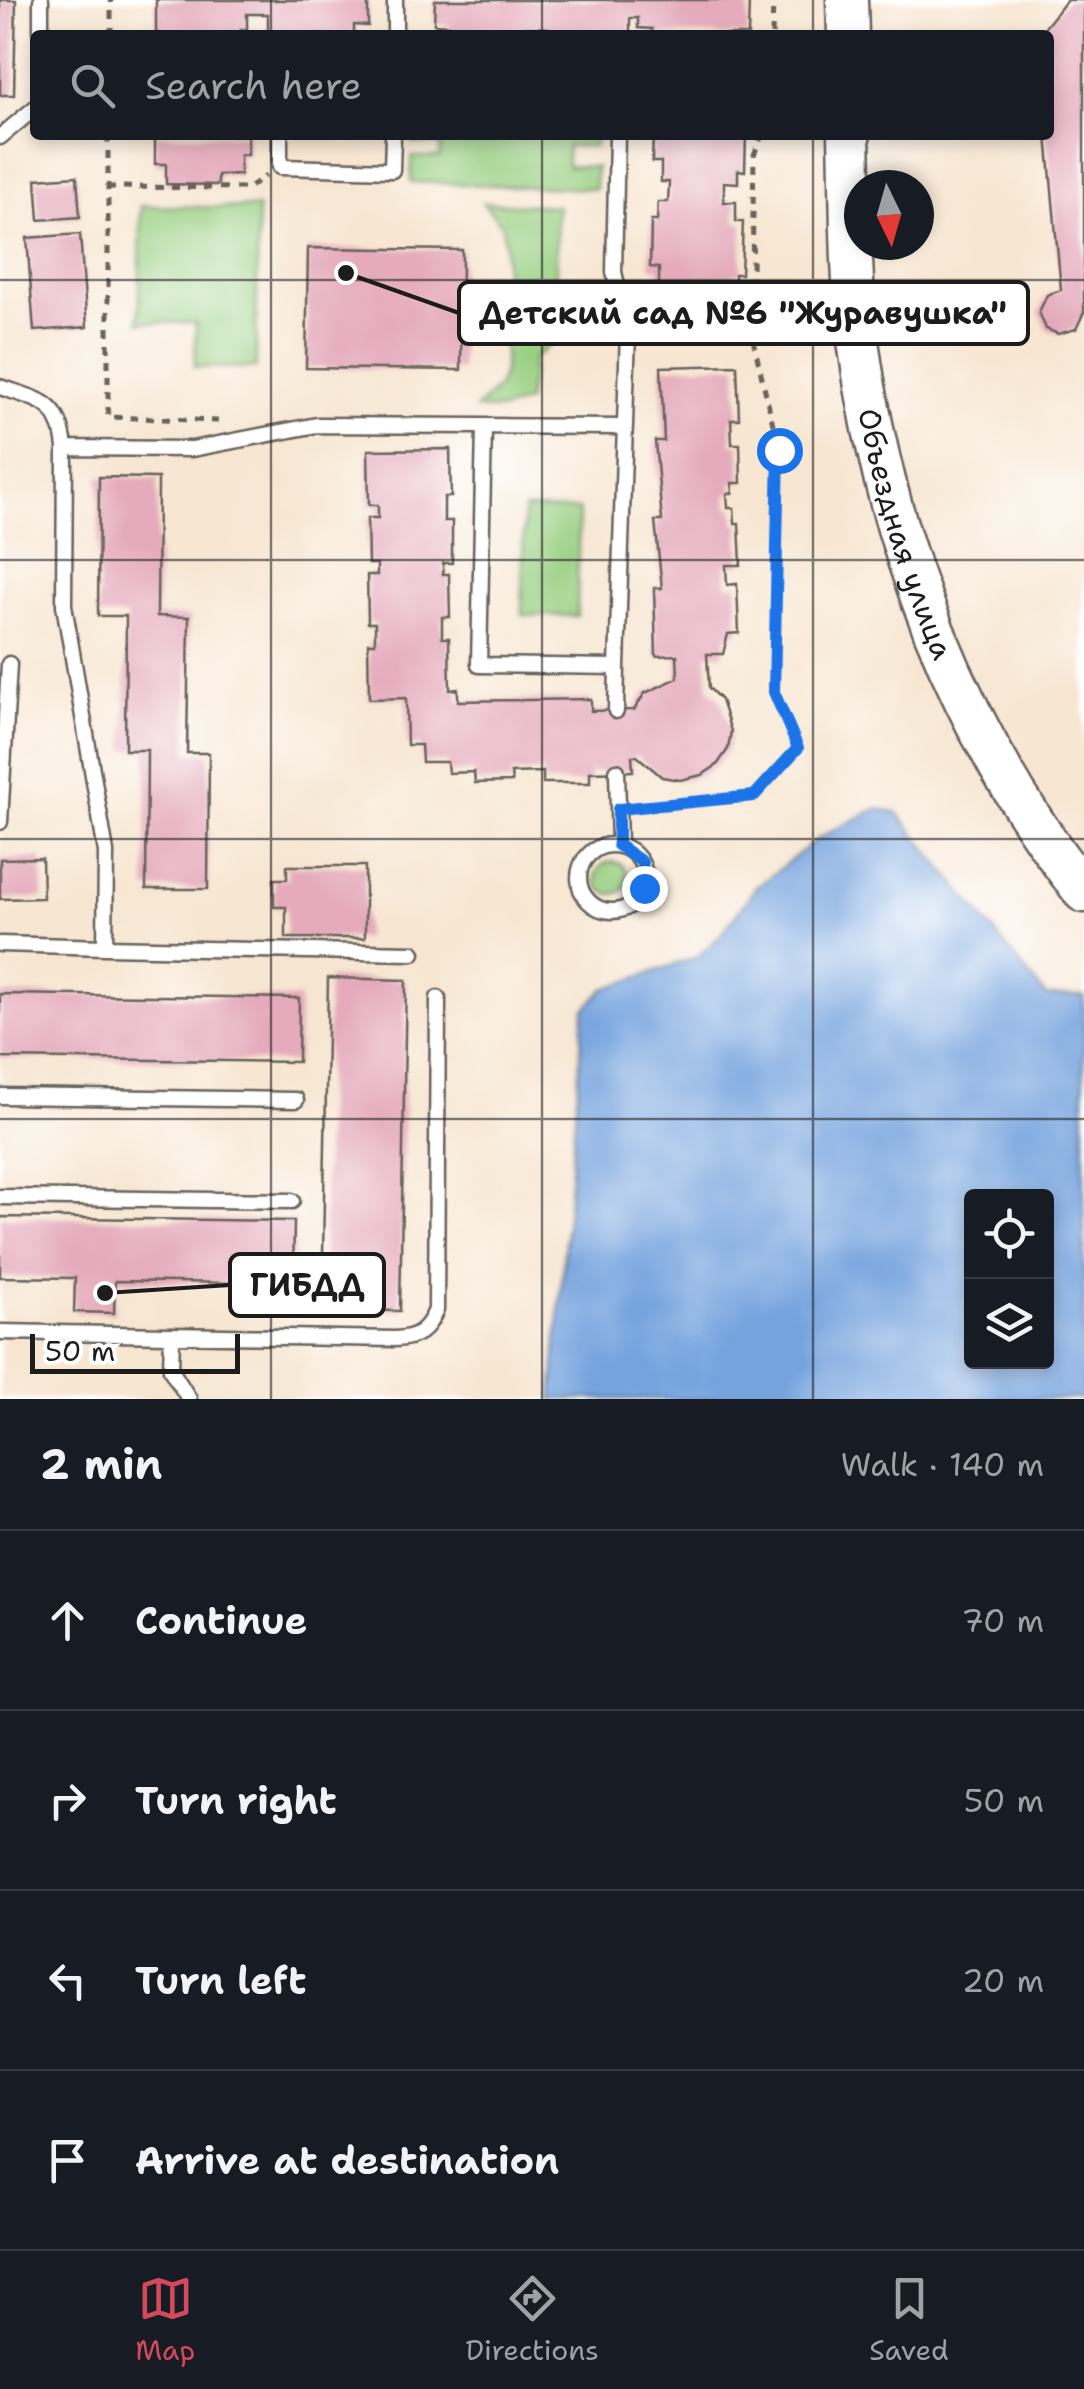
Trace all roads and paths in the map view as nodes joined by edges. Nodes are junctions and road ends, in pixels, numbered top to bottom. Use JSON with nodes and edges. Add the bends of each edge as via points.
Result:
{"nodes":[{"id":1,"x":41,"y":0,"type":"edge"},
{"id":2,"x":111,"y":0,"type":"edge"},
{"id":3,"x":395,"y":0,"type":"edge"},
{"id":4,"x":773,"y":0,"type":"edge"},
{"id":5,"x":847,"y":0,"type":"edge"},
{"id":6,"x":41,"y":30,"type":"edge"},
{"id":7,"x":110,"y":30,"type":"edge"},
{"id":8,"x":394,"y":30,"type":"edge"},
{"id":9,"x":772,"y":30,"type":"edge"},
{"id":10,"x":848,"y":30,"type":"edge"},
{"id":11,"x":30,"y":112,"type":"edge"},
{"id":12,"x":0,"y":137,"type":"edge"},
{"id":13,"x":108,"y":140,"type":"edge"},
{"id":14,"x":280,"y":140,"type":"edge"},
{"id":15,"x":393,"y":140,"type":"edge"},
{"id":16,"x":618,"y":140,"type":"edge"},
{"id":17,"x":760,"y":140,"type":"edge"},
{"id":18,"x":849,"y":140,"type":"edge"},
{"id":19,"x":280,"y":167,"type":"junction"},
{"id":20,"x":107,"y":187,"type":"junction"},
{"id":21,"x":750,"y":331,"type":"junction"},
{"id":22,"x":628,"y":340,"type":"junction"},
{"id":23,"x":0,"y":387,"type":"edge"},
{"id":24,"x":222,"y":421,"type":"dead end"},
{"id":25,"x":484,"y":426,"type":"junction"},
{"id":26,"x":624,"y":427,"type":"junction"},
{"id":27,"x":64,"y":448,"type":"junction"},
{"id":28,"x":9,"y":664,"type":"dead end"},
{"id":29,"x":617,"y":667,"type":"junction"},
{"id":30,"x":616,"y":710,"type":"dead end"},
{"id":31,"x":618,"y":771,"type":"dead end"},
{"id":32,"x":618,"y":809,"type":"junction"},
{"id":33,"x":0,"y":822,"type":"edge"},
{"id":34,"x":618,"y":845,"type":"junction"},
{"id":35,"x":1084,"y":892,"type":"edge"},
{"id":36,"x":0,"y":944,"type":"edge"},
{"id":37,"x":105,"y":947,"type":"junction"},
{"id":38,"x":413,"y":953,"type":"dead end"},
{"id":39,"x":438,"y":998,"type":"dead end"},
{"id":40,"x":0,"y":1096,"type":"edge"},
{"id":41,"x":296,"y":1100,"type":"dead end"},
{"id":42,"x":0,"y":1198,"type":"edge"},
{"id":43,"x":292,"y":1201,"type":"dead end"},
{"id":44,"x":0,"y":1332,"type":"edge"},
{"id":45,"x":172,"y":1335,"type":"junction"},
{"id":46,"x":189,"y":1399,"type":"edge"}],
"edges":[{"from":1,"to":6,"type":"lane"},
{"from":2,"to":7,"type":"path"},
{"from":3,"to":8,"type":"lane"},
{"from":4,"to":9,"type":"path"},
{"from":5,"to":10,"type":"main road"},
{"from":11,"to":12,"type":"lane"},
{"from":13,"to":20,"type":"path"},
{"from":14,"to":19,"type":"lane"},
{"from":15,"to":19,"type":"lane","via":[[392,170]]},
{"from":16,"to":22,"type":"lane","via":[[614,272]]},
{"from":17,"to":21,"type":"path","via":[[754,155]]},
{"from":18,"to":35,"type":"main road","name":"Объездная улица","via":[[858,337],[872,430],[899,532],[936,642],[985,744]]},
{"from":19,"to":20,"type":"path","via":[[248,188]]},
{"from":20,"to":24,"type":"path","via":[[108,417]]},
{"from":21,"to":22,"type":"path"},
{"from":21,"to":32,"type":"path","via":[[779,450],[774,692],[798,748],[754,796]]},
{"from":22,"to":26,"type":"lane"},
{"from":23,"to":27,"type":"lane","via":[[44,402],[62,420]]},
{"from":25,"to":26,"type":"lane"},
{"from":25,"to":27,"type":"lane","via":[[317,425],[192,449]]},
{"from":25,"to":29,"type":"lane","via":[[478,665]]},
{"from":26,"to":29,"type":"lane"},
{"from":27,"to":37,"type":"lane","via":[[64,604],[106,852]]},
{"from":28,"to":33,"type":"lane"},
{"from":29,"to":30,"type":"lane"},
{"from":31,"to":32,"type":"lane"},
{"from":32,"to":34,"type":"lane"},
{"from":34,"to":34,"type":"lane","via":[[642,862],[644,888],[628,906],[600,909],[582,894],[580,867],[596,848]]},
{"from":36,"to":37,"type":"lane"},
{"from":37,"to":38,"type":"lane"},
{"from":39,"to":45,"type":"lane","via":[[436,1310],[430,1326],[395,1340]]},
{"from":40,"to":41,"type":"lane"},
{"from":42,"to":43,"type":"lane"},
{"from":44,"to":45,"type":"lane"},
{"from":45,"to":46,"type":"lane","via":[[171,1370]]}]}
